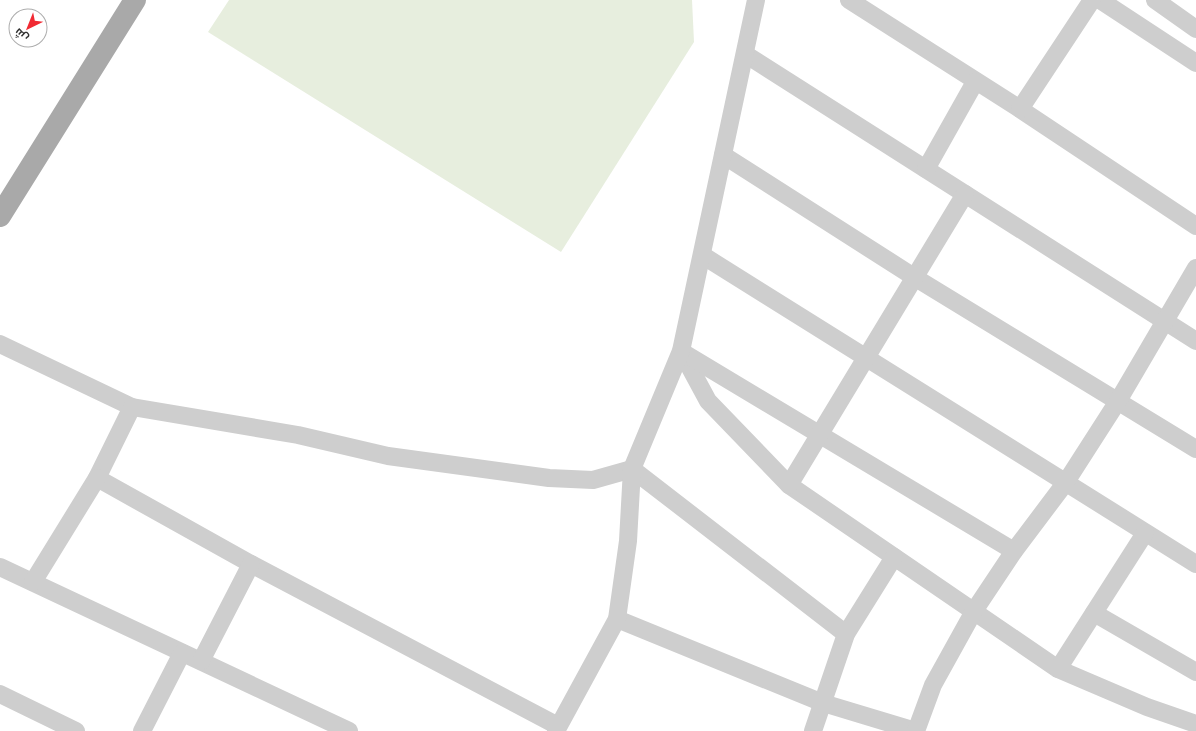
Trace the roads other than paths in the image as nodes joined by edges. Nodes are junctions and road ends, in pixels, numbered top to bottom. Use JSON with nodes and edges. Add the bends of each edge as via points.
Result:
{"nodes":[{"id":1,"x":135,"y":0,"type":"edge"},
{"id":2,"x":756,"y":0,"type":"edge"},
{"id":3,"x":849,"y":0,"type":"edge"},
{"id":4,"x":1092,"y":0,"type":"edge"},
{"id":5,"x":1100,"y":0,"type":"edge"},
{"id":6,"x":1155,"y":0,"type":"edge"},
{"id":7,"x":1196,"y":29,"type":"edge"},
{"id":8,"x":745,"y":54,"type":"junction"},
{"id":9,"x":1196,"y":63,"type":"edge"},
{"id":10,"x":975,"y":82,"type":"junction"},
{"id":11,"x":1020,"y":109,"type":"junction"},
{"id":12,"x":723,"y":155,"type":"junction"},
{"id":13,"x":926,"y":169,"type":"junction"},
{"id":14,"x":965,"y":194,"type":"junction"},
{"id":15,"x":0,"y":216,"type":"edge"},
{"id":16,"x":1196,"y":226,"type":"edge"},
{"id":17,"x":702,"y":254,"type":"junction"},
{"id":18,"x":1196,"y":268,"type":"edge"},
{"id":19,"x":914,"y":277,"type":"junction"},
{"id":20,"x":1164,"y":320,"type":"junction"},
{"id":21,"x":1196,"y":341,"type":"edge"},
{"id":22,"x":0,"y":344,"type":"edge"},
{"id":23,"x":681,"y":351,"type":"junction"},
{"id":24,"x":866,"y":357,"type":"junction"},
{"id":25,"x":1118,"y":400,"type":"junction"},
{"id":26,"x":132,"y":407,"type":"junction"},
{"id":27,"x":819,"y":435,"type":"junction"},
{"id":28,"x":1196,"y":449,"type":"edge"},
{"id":29,"x":632,"y":469,"type":"junction"},
{"id":30,"x":97,"y":478,"type":"junction"},
{"id":31,"x":1066,"y":482,"type":"junction"},
{"id":32,"x":789,"y":485,"type":"junction"},
{"id":33,"x":1145,"y":533,"type":"junction"},
{"id":34,"x":1014,"y":551,"type":"junction"},
{"id":35,"x":894,"y":557,"type":"junction"},
{"id":36,"x":251,"y":564,"type":"junction"},
{"id":37,"x":1196,"y":564,"type":"edge"},
{"id":38,"x":0,"y":567,"type":"edge"},
{"id":39,"x":32,"y":582,"type":"junction"},
{"id":40,"x":974,"y":611,"type":"junction"},
{"id":41,"x":1094,"y":613,"type":"junction"},
{"id":42,"x":617,"y":619,"type":"junction"},
{"id":43,"x":846,"y":634,"type":"junction"},
{"id":44,"x":182,"y":653,"type":"junction"},
{"id":45,"x":201,"y":661,"type":"junction"},
{"id":46,"x":1058,"y":669,"type":"junction"},
{"id":47,"x":1196,"y":672,"type":"edge"},
{"id":48,"x":0,"y":694,"type":"edge"},
{"id":49,"x":824,"y":703,"type":"junction"},
{"id":50,"x":1196,"y":724,"type":"edge"},
{"id":51,"x":557,"y":729,"type":"edge"},
{"id":52,"x":76,"y":731,"type":"edge"},
{"id":53,"x":142,"y":731,"type":"edge"},
{"id":54,"x":349,"y":731,"type":"edge"},
{"id":55,"x":813,"y":731,"type":"edge"},
{"id":56,"x":916,"y":731,"type":"edge"}],
"edges":[{"from":1,"to":15,"type":"main road"},
{"from":2,"to":8,"type":"street"},
{"from":3,"to":10,"type":"street"},
{"from":4,"to":11,"type":"street"},
{"from":5,"to":9,"type":"street"},
{"from":6,"to":7,"type":"street"},
{"from":8,"to":12,"type":"street"},
{"from":8,"to":13,"type":"street"},
{"from":10,"to":11,"type":"street"},
{"from":10,"to":13,"type":"street"},
{"from":11,"to":16,"type":"street"},
{"from":12,"to":17,"type":"street"},
{"from":12,"to":19,"type":"street"},
{"from":13,"to":14,"type":"street"},
{"from":14,"to":19,"type":"street"},
{"from":14,"to":20,"type":"street"},
{"from":17,"to":23,"type":"street"},
{"from":17,"to":24,"type":"street"},
{"from":18,"to":20,"type":"street"},
{"from":19,"to":24,"type":"street"},
{"from":19,"to":25,"type":"street"},
{"from":20,"to":21,"type":"street"},
{"from":20,"to":25,"type":"street"},
{"from":22,"to":26,"type":"street"},
{"from":23,"to":27,"type":"street"},
{"from":23,"to":29,"type":"street"},
{"from":23,"to":32,"type":"street","via":[[708,401]]},
{"from":24,"to":27,"type":"street"},
{"from":24,"to":31,"type":"street"},
{"from":25,"to":28,"type":"street"},
{"from":25,"to":31,"type":"street"},
{"from":26,"to":29,"type":"street","via":[[298,435],[388,456],[549,478],[593,480]]},
{"from":26,"to":30,"type":"street"},
{"from":27,"to":32,"type":"street"},
{"from":27,"to":34,"type":"street"},
{"from":29,"to":42,"type":"street","via":[[628,541]]},
{"from":29,"to":43,"type":"street"},
{"from":30,"to":36,"type":"street"},
{"from":30,"to":39,"type":"street"},
{"from":31,"to":33,"type":"street"},
{"from":31,"to":34,"type":"street"},
{"from":32,"to":35,"type":"street"},
{"from":33,"to":37,"type":"street"},
{"from":33,"to":41,"type":"street"},
{"from":34,"to":40,"type":"street"},
{"from":35,"to":40,"type":"street"},
{"from":35,"to":43,"type":"street"},
{"from":36,"to":45,"type":"street"},
{"from":36,"to":51,"type":"street"},
{"from":38,"to":39,"type":"street"},
{"from":39,"to":44,"type":"street"},
{"from":40,"to":46,"type":"street"},
{"from":40,"to":56,"type":"street","via":[[933,685]]},
{"from":41,"to":46,"type":"street"},
{"from":41,"to":47,"type":"street"},
{"from":42,"to":49,"type":"street"},
{"from":42,"to":51,"type":"street"},
{"from":43,"to":49,"type":"street"},
{"from":44,"to":45,"type":"street"},
{"from":44,"to":53,"type":"street"},
{"from":45,"to":54,"type":"street"},
{"from":46,"to":50,"type":"street","via":[[1147,708]]},
{"from":48,"to":52,"type":"street"},
{"from":49,"to":55,"type":"street"},
{"from":49,"to":56,"type":"street"}]}
